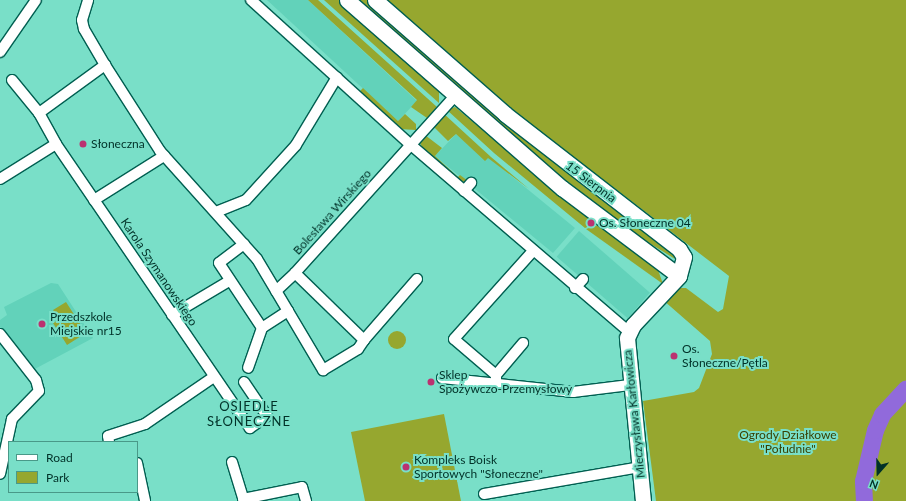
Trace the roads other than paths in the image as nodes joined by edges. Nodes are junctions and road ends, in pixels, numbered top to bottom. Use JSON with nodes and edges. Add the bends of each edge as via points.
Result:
{"nodes":[{"id":1,"x":36,"y":0,"type":"edge"},
{"id":2,"x":88,"y":0,"type":"edge"},
{"id":3,"x":251,"y":0,"type":"edge"},
{"id":4,"x":347,"y":0,"type":"edge"},
{"id":5,"x":375,"y":0,"type":"edge"},
{"id":6,"x":0,"y":52,"type":"edge"},
{"id":7,"x":105,"y":65,"type":"junction"},
{"id":8,"x":337,"y":77,"type":"junction"},
{"id":9,"x":12,"y":80,"type":"dead end"},
{"id":10,"x":455,"y":96,"type":"junction"},
{"id":11,"x":39,"y":113,"type":"junction"},
{"id":12,"x":56,"y":144,"type":"junction"},
{"id":13,"x":411,"y":145,"type":"junction"},
{"id":14,"x":164,"y":156,"type":"junction"},
{"id":15,"x":0,"y":179,"type":"edge"},
{"id":16,"x":471,"y":183,"type":"dead end"},
{"id":17,"x":464,"y":191,"type":"junction"},
{"id":18,"x":94,"y":200,"type":"junction"},
{"id":19,"x":216,"y":212,"type":"junction"},
{"id":20,"x":244,"y":244,"type":"junction"},
{"id":21,"x":533,"y":251,"type":"junction"},
{"id":22,"x":295,"y":273,"type":"junction"},
{"id":23,"x":679,"y":276,"type":"junction"},
{"id":24,"x":417,"y":279,"type":"dead end"},
{"id":25,"x":583,"y":279,"type":"dead end"},
{"id":26,"x":229,"y":281,"type":"junction"},
{"id":27,"x":575,"y":288,"type":"junction"},
{"id":28,"x":276,"y":291,"type":"junction"},
{"id":29,"x":288,"y":311,"type":"junction"},
{"id":30,"x":172,"y":315,"type":"junction"},
{"id":31,"x":262,"y":328,"type":"junction"},
{"id":32,"x":629,"y":332,"type":"junction"},
{"id":33,"x":0,"y":334,"type":"edge"},
{"id":34,"x":364,"y":340,"type":"junction"},
{"id":35,"x":524,"y":343,"type":"dead end"},
{"id":36,"x":248,"y":368,"type":"dead end"},
{"id":37,"x":214,"y":377,"type":"junction"},
{"id":38,"x":442,"y":378,"type":"dead end"},
{"id":39,"x":496,"y":380,"type":"junction"},
{"id":40,"x":244,"y":382,"type":"dead end"},
{"id":41,"x":630,"y":384,"type":"junction"},
{"id":42,"x":109,"y":441,"type":"edge"},
{"id":43,"x":232,"y":462,"type":"dead end"},
{"id":44,"x":640,"y":467,"type":"junction"},
{"id":45,"x":138,"y":468,"type":"edge"},
{"id":46,"x":0,"y":474,"type":"edge"},
{"id":47,"x":484,"y":494,"type":"dead end"},
{"id":48,"x":243,"y":500,"type":"edge"},
{"id":49,"x":145,"y":501,"type":"edge"},
{"id":50,"x":306,"y":501,"type":"edge"},
{"id":51,"x":643,"y":501,"type":"edge"}],
"edges":[{"from":1,"to":6,"type":"street"},
{"from":2,"to":7,"type":"street","via":[[82,20],[84,29]]},
{"from":3,"to":8,"type":"street"},
{"from":4,"to":10,"type":"street","name":"15 Sierpnia"},
{"from":5,"to":23,"type":"street","name":"15 Sierpnia","via":[[517,124],[679,249],[684,257]]},
{"from":7,"to":11,"type":"street"},
{"from":7,"to":14,"type":"street"},
{"from":8,"to":13,"type":"street"},
{"from":8,"to":19,"type":"street","via":[[296,145],[246,200]]},
{"from":9,"to":11,"type":"street","name":"Karola Szymanowskiego"},
{"from":10,"to":13,"type":"street","name":"Bolesława Wirskiego"},
{"from":10,"to":23,"type":"street","name":"15 Sierpnia","via":[[562,188]]},
{"from":11,"to":12,"type":"street","name":"Karola Szymanowskiego"},
{"from":12,"to":15,"type":"street"},
{"from":12,"to":18,"type":"street","name":"Karola Szymanowskiego"},
{"from":13,"to":17,"type":"street"},
{"from":13,"to":22,"type":"street","name":"Bolesława Wirskiego"},
{"from":14,"to":18,"type":"street"},
{"from":14,"to":19,"type":"street"},
{"from":16,"to":17,"type":"street"},
{"from":17,"to":21,"type":"street"},
{"from":18,"to":30,"type":"street","name":"Karola Szymanowskiego"},
{"from":19,"to":20,"type":"street"},
{"from":20,"to":26,"type":"street","via":[[219,263]]},
{"from":20,"to":28,"type":"street"},
{"from":21,"to":27,"type":"street","name":"Mieczysława Karłowicza"},
{"from":21,"to":39,"type":"street","via":[[454,339]]},
{"from":22,"to":28,"type":"street"},
{"from":22,"to":34,"type":"street","name":"Bolesława Wirskiego"},
{"from":23,"to":32,"type":"street"},
{"from":24,"to":34,"type":"street"},
{"from":25,"to":27,"type":"street"},
{"from":26,"to":30,"type":"street"},
{"from":26,"to":31,"type":"street"},
{"from":27,"to":32,"type":"street","name":"Mieczysława Karłowicza"},
{"from":28,"to":29,"type":"street"},
{"from":29,"to":31,"type":"street"},
{"from":29,"to":34,"type":"street","via":[[323,370],[358,349]]},
{"from":30,"to":37,"type":"street","name":"Karola Szymanowskiego"},
{"from":31,"to":36,"type":"street"},
{"from":32,"to":41,"type":"street","name":"Mieczysława Karłowicza"},
{"from":33,"to":46,"type":"street","via":[[36,380],[39,391],[12,419]]},
{"from":35,"to":39,"type":"street"},
{"from":37,"to":40,"type":"street","name":"Karola Szymanowskiego","via":[[250,428],[267,416]]},
{"from":37,"to":42,"type":"street","via":[[145,424],[108,436]]},
{"from":38,"to":39,"type":"street"},
{"from":39,"to":41,"type":"street","via":[[572,392]]},
{"from":41,"to":44,"type":"street","name":"Mieczysława Karłowicza"},
{"from":43,"to":48,"type":"street"},
{"from":44,"to":47,"type":"street"},
{"from":44,"to":51,"type":"street","name":"Mieczysława Karłowicza"},
{"from":45,"to":49,"type":"street"},
{"from":48,"to":50,"type":"street","via":[[302,487]]}]}
